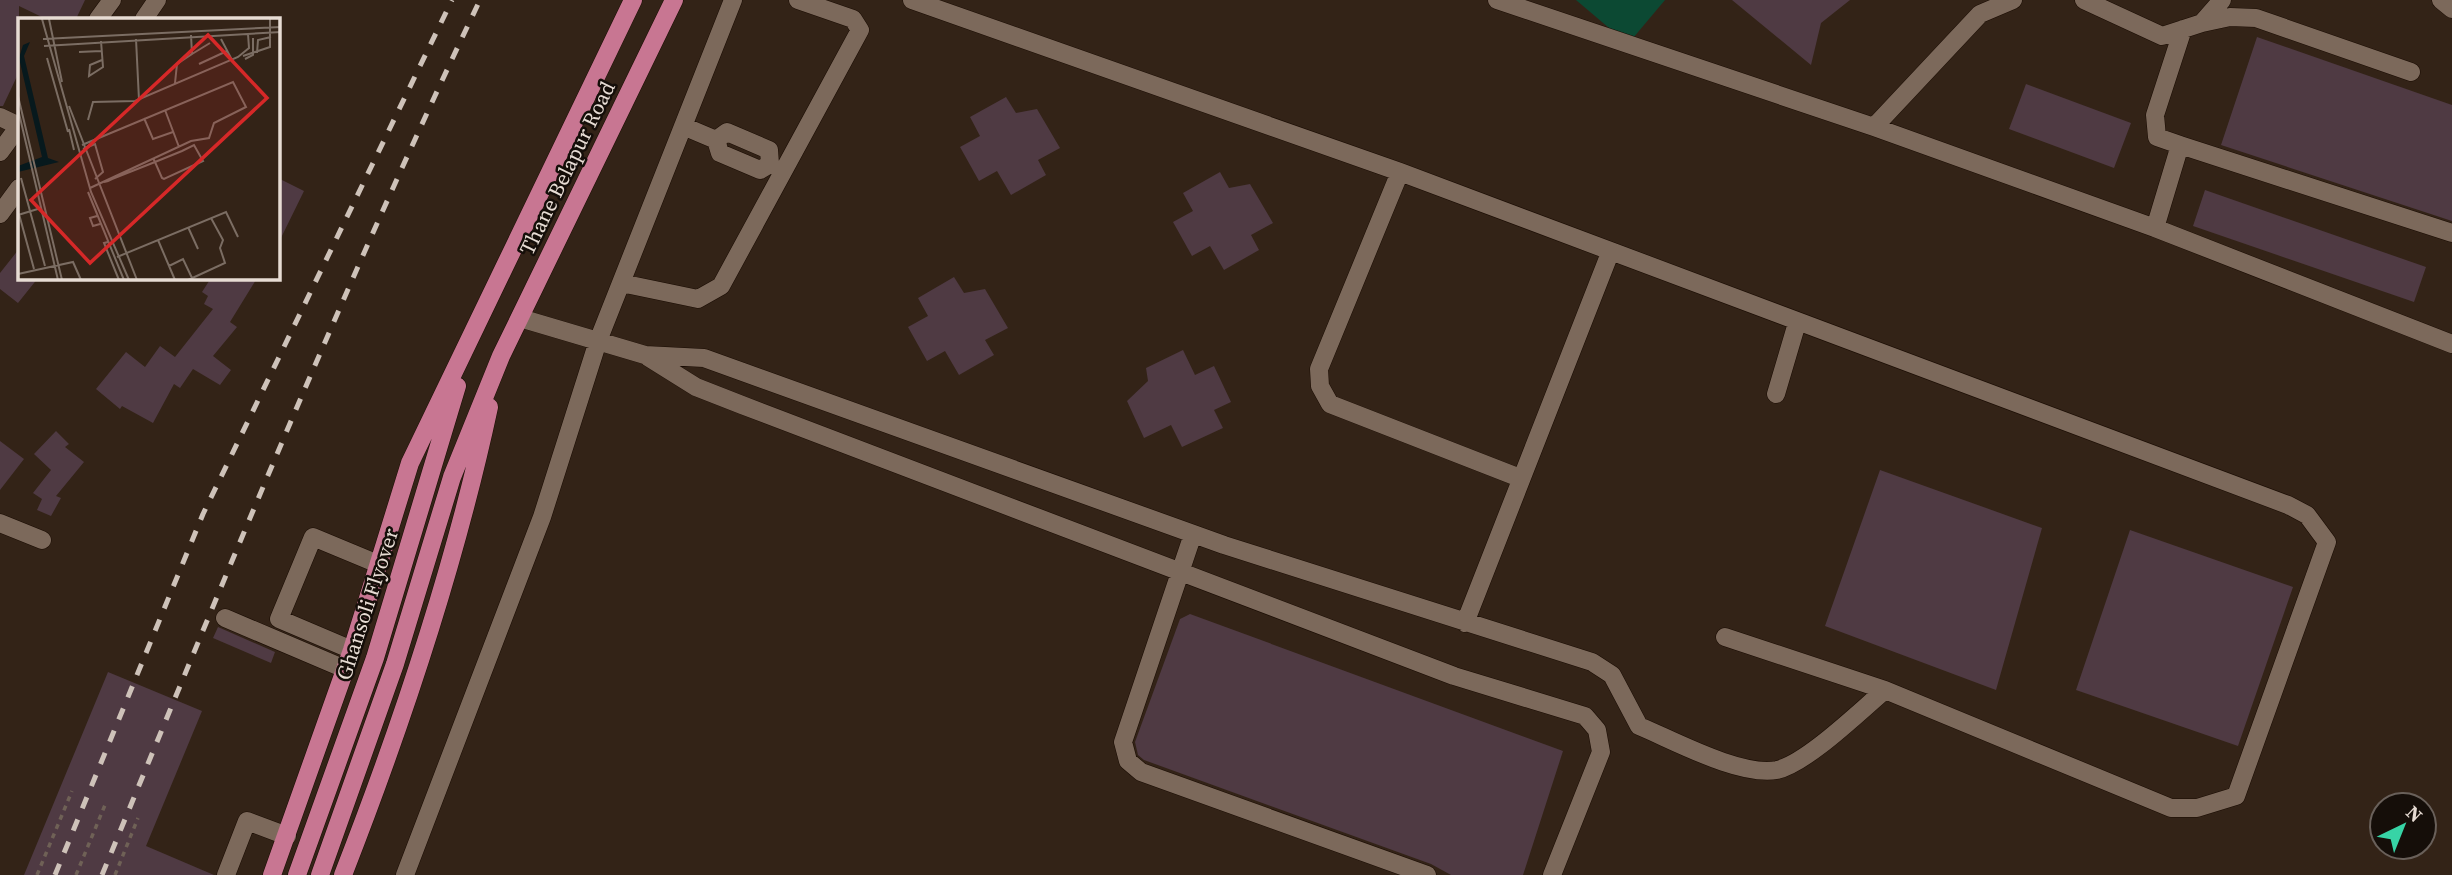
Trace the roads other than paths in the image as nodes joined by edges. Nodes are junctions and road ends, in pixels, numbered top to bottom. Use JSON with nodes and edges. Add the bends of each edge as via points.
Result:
{"nodes":[{"id":1,"x":112,"y":0,"type":"edge"},
{"id":2,"x":157,"y":0,"type":"edge"},
{"id":3,"x":634,"y":0,"type":"edge"},
{"id":4,"x":674,"y":0,"type":"edge"},
{"id":5,"x":733,"y":0,"type":"edge"},
{"id":6,"x":798,"y":0,"type":"edge"},
{"id":7,"x":912,"y":0,"type":"edge"},
{"id":8,"x":1497,"y":0,"type":"edge"},
{"id":9,"x":2013,"y":0,"type":"edge"},
{"id":10,"x":2084,"y":0,"type":"edge"},
{"id":11,"x":2222,"y":0,"type":"edge"},
{"id":12,"x":2441,"y":0,"type":"edge"},
{"id":13,"x":2452,"y":9,"type":"edge"},
{"id":14,"x":99,"y":18,"type":"edge"},
{"id":15,"x":145,"y":18,"type":"edge"},
{"id":16,"x":2202,"y":23,"type":"junction"},
{"id":17,"x":2183,"y":29,"type":"junction"},
{"id":18,"x":2411,"y":72,"type":"dead end"},
{"id":19,"x":0,"y":117,"type":"edge"},
{"id":20,"x":683,"y":125,"type":"junction"},
{"id":21,"x":18,"y":126,"type":"edge"},
{"id":22,"x":18,"y":127,"type":"edge"},
{"id":23,"x":1874,"y":127,"type":"junction"},
{"id":24,"x":2180,"y":145,"type":"junction"},
{"id":25,"x":0,"y":152,"type":"edge"},
{"id":26,"x":778,"y":168,"type":"junction"},
{"id":27,"x":1400,"y":172,"type":"junction"},
{"id":28,"x":18,"y":189,"type":"edge"},
{"id":29,"x":0,"y":214,"type":"edge"},
{"id":30,"x":2155,"y":228,"type":"junction"},
{"id":31,"x":2452,"y":233,"type":"edge"},
{"id":32,"x":1610,"y":253,"type":"junction"},
{"id":33,"x":621,"y":283,"type":"junction"},
{"id":34,"x":520,"y":318,"type":"junction"},
{"id":35,"x":1797,"y":323,"type":"junction"},
{"id":36,"x":598,"y":341,"type":"junction"},
{"id":37,"x":470,"y":343,"type":"junction"},
{"id":38,"x":2452,"y":343,"type":"edge"},
{"id":39,"x":645,"y":355,"type":"junction"},
{"id":40,"x":501,"y":356,"type":"junction"},
{"id":41,"x":1776,"y":394,"type":"dead end"},
{"id":42,"x":1520,"y":478,"type":"junction"},
{"id":43,"x":0,"y":523,"type":"edge"},
{"id":44,"x":1193,"y":534,"type":"junction"},
{"id":45,"x":42,"y":540,"type":"dead end"},
{"id":46,"x":378,"y":565,"type":"junction"},
{"id":47,"x":1182,"y":572,"type":"junction"},
{"id":48,"x":225,"y":618,"type":"dead end"},
{"id":49,"x":1465,"y":623,"type":"junction"},
{"id":50,"x":1725,"y":637,"type":"dead end"},
{"id":51,"x":352,"y":650,"type":"junction"},
{"id":52,"x":345,"y":669,"type":"junction"},
{"id":53,"x":1885,"y":690,"type":"junction"},
{"id":54,"x":287,"y":836,"type":"junction"},
{"id":55,"x":226,"y":875,"type":"edge"},
{"id":56,"x":272,"y":875,"type":"edge"},
{"id":57,"x":298,"y":875,"type":"edge"},
{"id":58,"x":320,"y":875,"type":"edge"},
{"id":59,"x":343,"y":875,"type":"edge"},
{"id":60,"x":405,"y":875,"type":"edge"},
{"id":61,"x":1427,"y":875,"type":"edge"},
{"id":62,"x":1552,"y":875,"type":"edge"}],
"edges":[{"from":1,"to":14,"type":"street"},
{"from":2,"to":15,"type":"street"},
{"from":3,"to":37,"type":"main road","name":"Thane Belapur Road"},
{"from":4,"to":34,"type":"main road","name":"Thane Belapur Road"},
{"from":5,"to":20,"type":"street"},
{"from":6,"to":26,"type":"street","via":[[853,19],[860,30]]},
{"from":7,"to":27,"type":"street"},
{"from":8,"to":23,"type":"street"},
{"from":9,"to":23,"type":"street","via":[[1980,14]]},
{"from":10,"to":17,"type":"street","via":[[2162,36]]},
{"from":11,"to":16,"type":"street"},
{"from":12,"to":13,"type":"street"},
{"from":16,"to":17,"type":"street"},
{"from":16,"to":18,"type":"street","via":[[2256,18]]},
{"from":17,"to":24,"type":"street","via":[[2155,116],[2157,137]]},
{"from":19,"to":21,"type":"street"},
{"from":20,"to":26,"type":"street","via":[[716,140],[727,132],[769,150]]},
{"from":20,"to":33,"type":"street"},
{"from":22,"to":25,"type":"street"},
{"from":23,"to":30,"type":"street"},
{"from":24,"to":30,"type":"street"},
{"from":24,"to":31,"type":"street"},
{"from":26,"to":33,"type":"street","via":[[721,286],[698,299]]},
{"from":27,"to":32,"type":"street"},
{"from":27,"to":42,"type":"street","via":[[1319,369],[1320,386],[1330,404]]},
{"from":28,"to":29,"type":"street"},
{"from":30,"to":38,"type":"street"},
{"from":32,"to":35,"type":"street"},
{"from":32,"to":42,"type":"street"},
{"from":33,"to":36,"type":"street"},
{"from":34,"to":36,"type":"street"},
{"from":34,"to":40,"type":"main road","name":"Thane Belapur Road"},
{"from":35,"to":41,"type":"street"},
{"from":35,"to":53,"type":"street","via":[[2288,505],[2307,516],[2327,542],[2235,796],[2197,808],[2171,808]]},
{"from":36,"to":39,"type":"street"},
{"from":36,"to":60,"type":"street","via":[[542,517]]},
{"from":37,"to":46,"type":"main road","via":[[410,463]]},
{"from":37,"to":57,"type":"main road","name":"Ghansoli Flyover","via":[[375,658]]},
{"from":39,"to":44,"type":"street","via":[[704,358]]},
{"from":39,"to":47,"type":"street","via":[[696,387]]},
{"from":40,"to":58,"type":"main road","name":"Ghansoli Flyover","via":[[452,477],[395,664]]},
{"from":40,"to":59,"type":"main road","via":[[472,484],[415,671]]},
{"from":42,"to":49,"type":"street"},
{"from":43,"to":45,"type":"street"},
{"from":44,"to":47,"type":"street"},
{"from":44,"to":49,"type":"street"},
{"from":46,"to":51,"type":"main road"},
{"from":46,"to":51,"type":"street","via":[[313,537],[279,619]]},
{"from":47,"to":61,"type":"street","via":[[1123,742],[1128,761],[1141,772]]},
{"from":47,"to":62,"type":"street","via":[[1454,676],[1585,716],[1597,730],[1601,752]]},
{"from":48,"to":52,"type":"street"},
{"from":49,"to":53,"type":"street","via":[[1592,662],[1612,675],[1639,726],[1745,769],[1776,770],[1802,759]]},
{"from":50,"to":53,"type":"street"},
{"from":51,"to":52,"type":"main road"},
{"from":52,"to":54,"type":"main road"},
{"from":54,"to":55,"type":"street","via":[[247,821]]},
{"from":54,"to":56,"type":"main road"}]}
